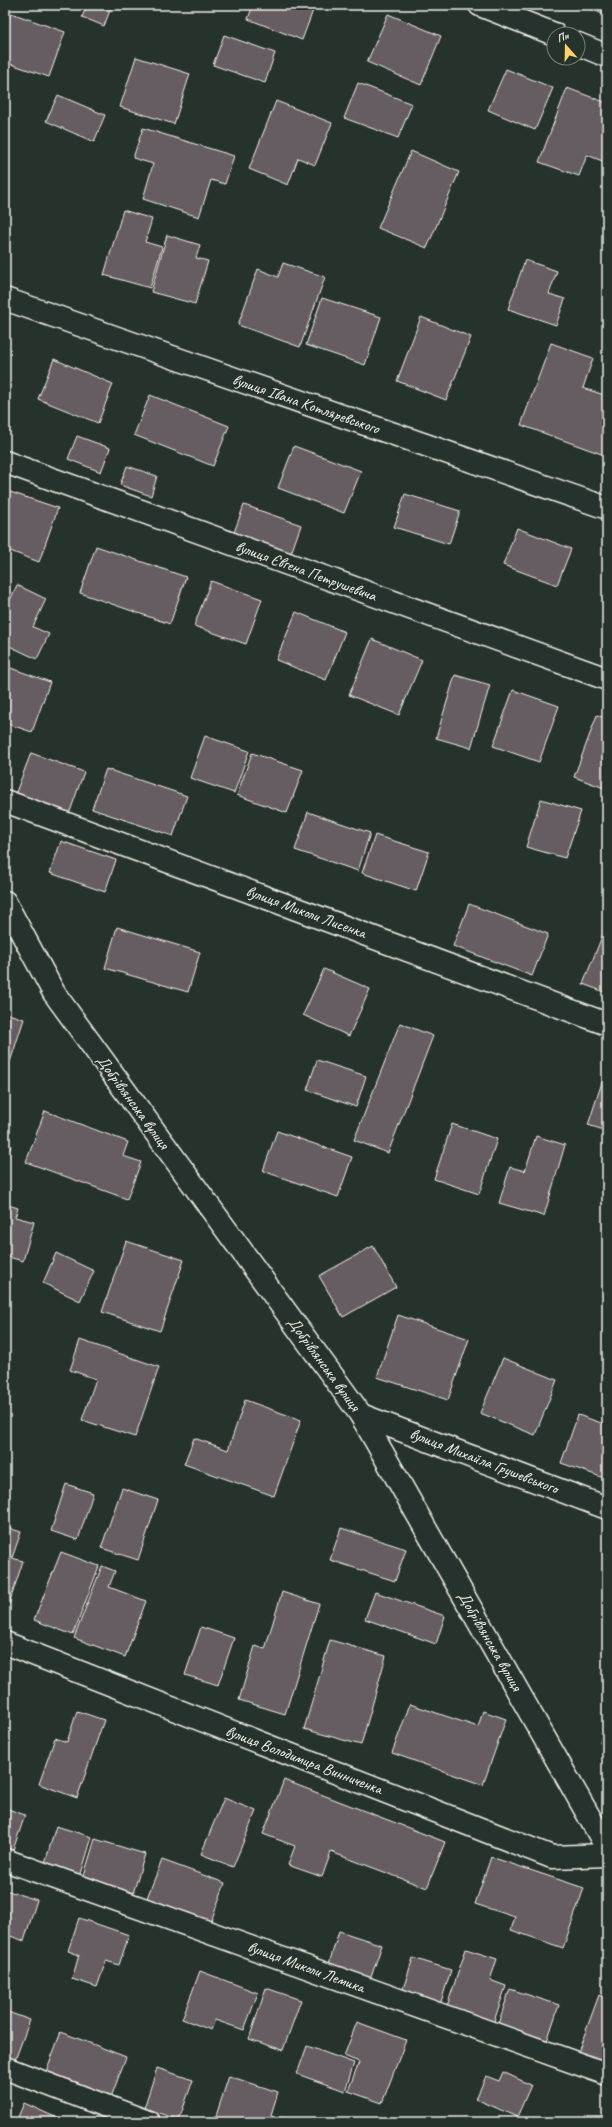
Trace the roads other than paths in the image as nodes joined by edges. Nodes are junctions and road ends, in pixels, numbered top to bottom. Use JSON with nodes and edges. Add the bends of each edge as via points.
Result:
{"nodes":[{"id":1,"x":480,"y":5,"type":"edge"},
{"id":2,"x":546,"y":31,"type":"edge"},
{"id":3,"x":586,"y":47,"type":"edge"},
{"id":4,"x":607,"y":56,"type":"edge"},
{"id":5,"x":5,"y":299,"type":"edge"},
{"id":6,"x":5,"y":462,"type":"edge"},
{"id":7,"x":607,"y":508,"type":"edge"},
{"id":8,"x":607,"y":679,"type":"edge"},
{"id":9,"x":5,"y":801,"type":"edge"},
{"id":10,"x":5,"y":902,"type":"edge"},
{"id":11,"x":607,"y":1024,"type":"edge"},
{"id":12,"x":361,"y":1415,"type":"junction"},
{"id":13,"x":607,"y":1508,"type":"edge"},
{"id":14,"x":5,"y":1642,"type":"edge"},
{"id":15,"x":607,"y":1848,"type":"edge"},
{"id":16,"x":607,"y":1855,"type":"edge"},
{"id":17,"x":5,"y":1860,"type":"edge"},
{"id":18,"x":5,"y":2068,"type":"edge"},
{"id":19,"x":607,"y":2074,"type":"edge"},
{"id":20,"x":148,"y":2122,"type":"edge"}],
"edges":[{"from":1,"to":2,"type":"street"},
{"from":3,"to":4,"type":"street"},
{"from":5,"to":7,"type":"street","name":"вулиця Івана Котляревського"},
{"from":6,"to":8,"type":"street","name":"вулиця Євгена Петрушевича"},
{"from":9,"to":11,"type":"street","name":"вулиця Миколи Лисенка"},
{"from":10,"to":12,"type":"street","name":"Добрівлянська вулиця","via":[[54,993]]},
{"from":12,"to":13,"type":"street","name":"вулиця Михайла Грушевського"},
{"from":12,"to":15,"type":"street","name":"Добрівлянська вулиця"},
{"from":14,"to":16,"type":"street","name":"вулиця Володимира Винниченка","via":[[552,1857]]},
{"from":17,"to":19,"type":"street","name":"вулиця Миколи Лемика"},
{"from":18,"to":20,"type":"street"}]}
